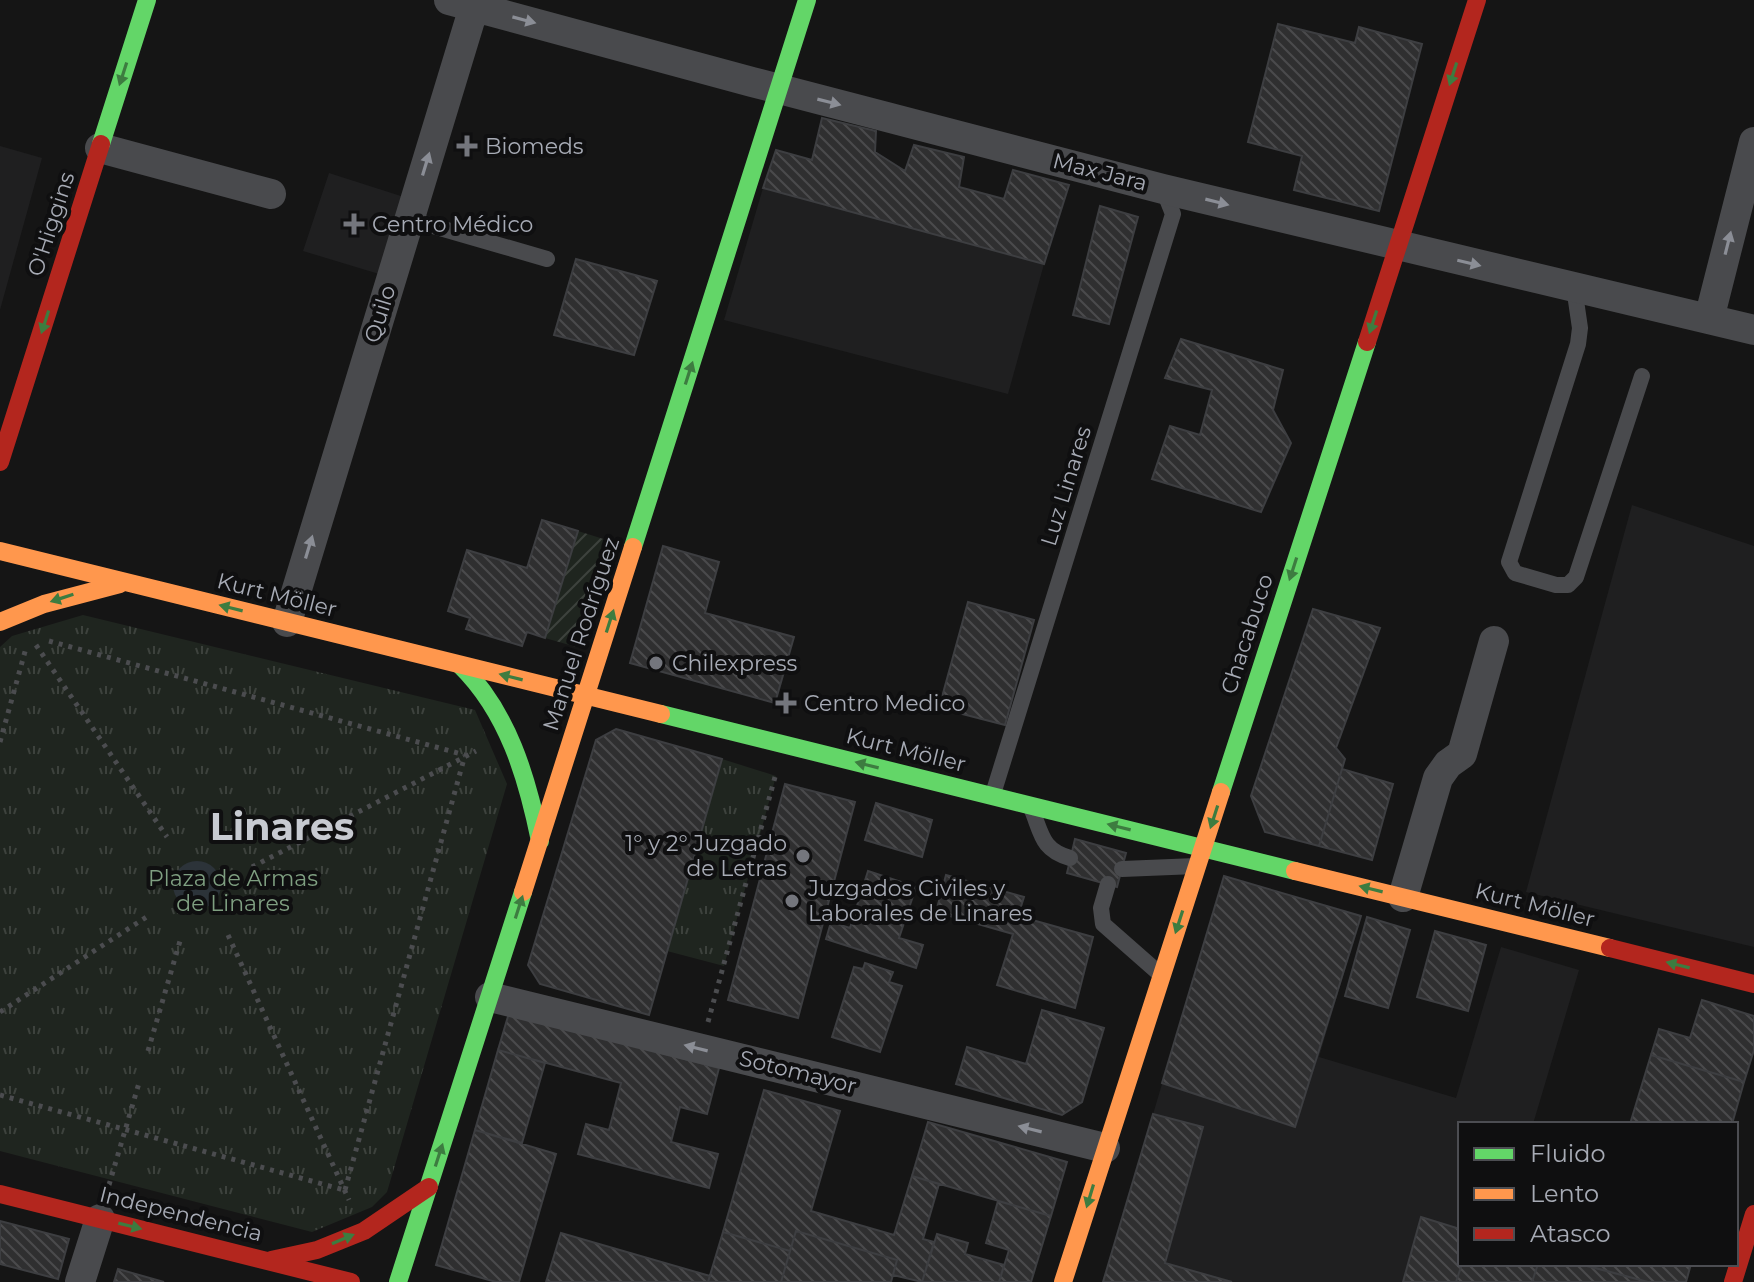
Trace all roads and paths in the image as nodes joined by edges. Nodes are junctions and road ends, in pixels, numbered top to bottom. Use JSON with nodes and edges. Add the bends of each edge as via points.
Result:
{"nodes":[{"id":1,"x":147,"y":0,"type":"edge"},
{"id":2,"x":807,"y":0,"type":"edge"},
{"id":3,"x":1477,"y":0,"type":"edge"},
{"id":4,"x":461,"y":3,"type":"edge"},
{"id":5,"x":779,"y":89,"type":"junction"},
{"id":6,"x":1754,"y":142,"type":"edge"},
{"id":7,"x":100,"y":148,"type":"junction"},
{"id":8,"x":1163,"y":189,"type":"junction"},
{"id":9,"x":271,"y":194,"type":"dead end"},
{"id":10,"x":409,"y":219,"type":"junction"},
{"id":11,"x":1397,"y":246,"type":"junction"},
{"id":12,"x":547,"y":259,"type":"dead end"},
{"id":13,"x":1574,"y":287,"type":"junction"},
{"id":14,"x":1709,"y":319,"type":"junction"},
{"id":15,"x":1754,"y":330,"type":"edge"},
{"id":16,"x":1642,"y":376,"type":"dead end"},
{"id":17,"x":0,"y":462,"type":"edge"},
{"id":18,"x":0,"y":551,"type":"edge"},
{"id":19,"x":126,"y":582,"type":"junction"},
{"id":20,"x":0,"y":622,"type":"edge"},
{"id":21,"x":287,"y":622,"type":"junction"},
{"id":22,"x":29,"y":636,"type":"junction"},
{"id":23,"x":1494,"y":641,"type":"dead end"},
{"id":24,"x":460,"y":665,"type":"junction"},
{"id":25,"x":587,"y":696,"type":"junction"},
{"id":26,"x":0,"y":742,"type":"edge"},
{"id":27,"x":794,"y":747,"type":"junction"},
{"id":28,"x":465,"y":755,"type":"junction"},
{"id":29,"x":992,"y":796,"type":"junction"},
{"id":30,"x":1030,"y":805,"type":"junction"},
{"id":31,"x":1151,"y":835,"type":"junction"},
{"id":32,"x":167,"y":837,"type":"dead end"},
{"id":33,"x":540,"y":841,"type":"junction"},
{"id":34,"x":1204,"y":848,"type":"junction"},
{"id":35,"x":1070,"y":858,"type":"dead end"},
{"id":36,"x":1198,"y":866,"type":"junction"},
{"id":37,"x":252,"y":867,"type":"dead end"},
{"id":38,"x":1108,"y":884,"type":"dead end"},
{"id":39,"x":1403,"y":897,"type":"junction"},
{"id":40,"x":148,"y":916,"type":"dead end"},
{"id":41,"x":228,"y":935,"type":"dead end"},
{"id":42,"x":180,"y":941,"type":"dead end"},
{"id":43,"x":1162,"y":976,"type":"junction"},
{"id":44,"x":1754,"y":984,"type":"edge"},
{"id":45,"x":490,"y":997,"type":"junction"},
{"id":46,"x":0,"y":1012,"type":"edge"},
{"id":47,"x":707,"y":1026,"type":"dead end"},
{"id":48,"x":148,"y":1051,"type":"dead end"},
{"id":49,"x":139,"y":1083,"type":"dead end"},
{"id":50,"x":0,"y":1095,"type":"edge"},
{"id":51,"x":125,"y":1130,"type":"junction"},
{"id":52,"x":1105,"y":1148,"type":"junction"},
{"id":53,"x":429,"y":1187,"type":"junction"},
{"id":54,"x":345,"y":1190,"type":"junction"},
{"id":55,"x":0,"y":1194,"type":"edge"},
{"id":56,"x":1754,"y":1214,"type":"edge"},
{"id":57,"x":100,"y":1219,"type":"junction"},
{"id":58,"x":269,"y":1261,"type":"junction"},
{"id":59,"x":1738,"y":1266,"type":"edge"},
{"id":60,"x":80,"y":1282,"type":"edge"},
{"id":61,"x":351,"y":1282,"type":"edge"},
{"id":62,"x":398,"y":1282,"type":"edge"},
{"id":63,"x":1063,"y":1282,"type":"edge"}],
"edges":[{"from":1,"to":7,"type":"main road","name":"O'Higgins","one_way":true},
{"from":2,"to":5,"type":"main road","name":"Manuel Rodríguez"},
{"from":3,"to":11,"type":"main road","name":"Chacabuco","one_way":true},
{"from":4,"to":5,"type":"street","name":"Max Jara","one_way":true},
{"from":10,"to":4,"type":"street","name":"Quilo","one_way":true},
{"from":5,"to":8,"type":"street","name":"Max Jara","one_way":true},
{"from":25,"to":5,"type":"main road","name":"Manuel Rodríguez","one_way":true},
{"from":14,"to":6,"type":"street","one_way":true},
{"from":7,"to":9,"type":"street"},
{"from":7,"to":17,"type":"main road","name":"O'Higgins","one_way":true},
{"from":8,"to":11,"type":"street","name":"Max Jara","one_way":true},
{"from":8,"to":29,"type":"lane","name":"Luz Linares","via":[[1173,214]]},
{"from":10,"to":12,"type":"lane"},
{"from":21,"to":10,"type":"street","name":"Quilo","one_way":true},
{"from":11,"to":13,"type":"street","name":"Max Jara","one_way":true},
{"from":11,"to":34,"type":"main road","name":"Chacabuco","one_way":true},
{"from":13,"to":14,"type":"street","name":"Max Jara"},
{"from":13,"to":16,"type":"lane","via":[[1578,344],[1509,562],[1515,573],[1556,585],[1568,585],[1576,577]]},
{"from":14,"to":15,"type":"street","name":"Max Jara"},
{"from":18,"to":19,"type":"main road","name":"Kurt Möller"},
{"from":19,"to":20,"type":"main road","one_way":true,"via":[[71,594]]},
{"from":21,"to":19,"type":"main road","name":"Kurt Möller","one_way":true},
{"from":21,"to":24,"type":"main road","name":"Kurt Möller"},
{"from":22,"to":26,"type":"path"},
{"from":22,"to":28,"type":"path"},
{"from":22,"to":32,"type":"path"},
{"from":23,"to":39,"type":"street","via":[[1462,754],[1438,778]]},
{"from":25,"to":24,"type":"main road","name":"Kurt Möller","one_way":true},
{"from":24,"to":33,"type":"main road","via":[[510,736]]},
{"from":25,"to":27,"type":"main road","name":"Kurt Möller"},
{"from":25,"to":33,"type":"main road","name":"Manuel Rodríguez"},
{"from":29,"to":27,"type":"main road","name":"Kurt Möller","one_way":true},
{"from":27,"to":47,"type":"path","via":[[778,763]]},
{"from":28,"to":37,"type":"path"},
{"from":28,"to":54,"type":"path"},
{"from":29,"to":30,"type":"main road","name":"Kurt Möller"},
{"from":31,"to":30,"type":"main road","name":"Kurt Möller","one_way":true},
{"from":30,"to":35,"type":"lane","via":[[1045,843],[1052,852]]},
{"from":31,"to":34,"type":"main road","name":"Kurt Möller"},
{"from":31,"to":36,"type":"lane","via":[[1123,864]]},
{"from":45,"to":33,"type":"main road","name":"Manuel Rodríguez","one_way":true},
{"from":34,"to":36,"type":"main road","name":"Chacabuco"},
{"from":39,"to":34,"type":"main road","name":"Kurt Möller","one_way":true},
{"from":36,"to":43,"type":"main road","name":"Chacabuco","one_way":true},
{"from":38,"to":43,"type":"lane","via":[[1103,924]]},
{"from":44,"to":39,"type":"main road","name":"Kurt Möller","one_way":true},
{"from":40,"to":46,"type":"path"},
{"from":41,"to":54,"type":"path"},
{"from":42,"to":48,"type":"path"},
{"from":43,"to":52,"type":"main road","name":"Chacabuco"},
{"from":52,"to":45,"type":"street","name":"Sotomayor","one_way":true},
{"from":53,"to":45,"type":"main road","name":"Manuel Rodríguez","one_way":true},
{"from":49,"to":51,"type":"path"},
{"from":50,"to":51,"type":"path"},
{"from":51,"to":54,"type":"path"},
{"from":51,"to":57,"type":"path"},
{"from":52,"to":63,"type":"main road","name":"Chacabuco","one_way":true},
{"from":58,"to":53,"type":"main road","one_way":true,"via":[[364,1231]]},
{"from":53,"to":62,"type":"main road","name":"Manuel Rodríguez"},
{"from":55,"to":57,"type":"main road","name":"Independencia"},
{"from":56,"to":59,"type":"main road"},
{"from":57,"to":58,"type":"main road","name":"Independencia","one_way":true},
{"from":57,"to":60,"type":"street"},
{"from":58,"to":61,"type":"main road","name":"Independencia"}]}
